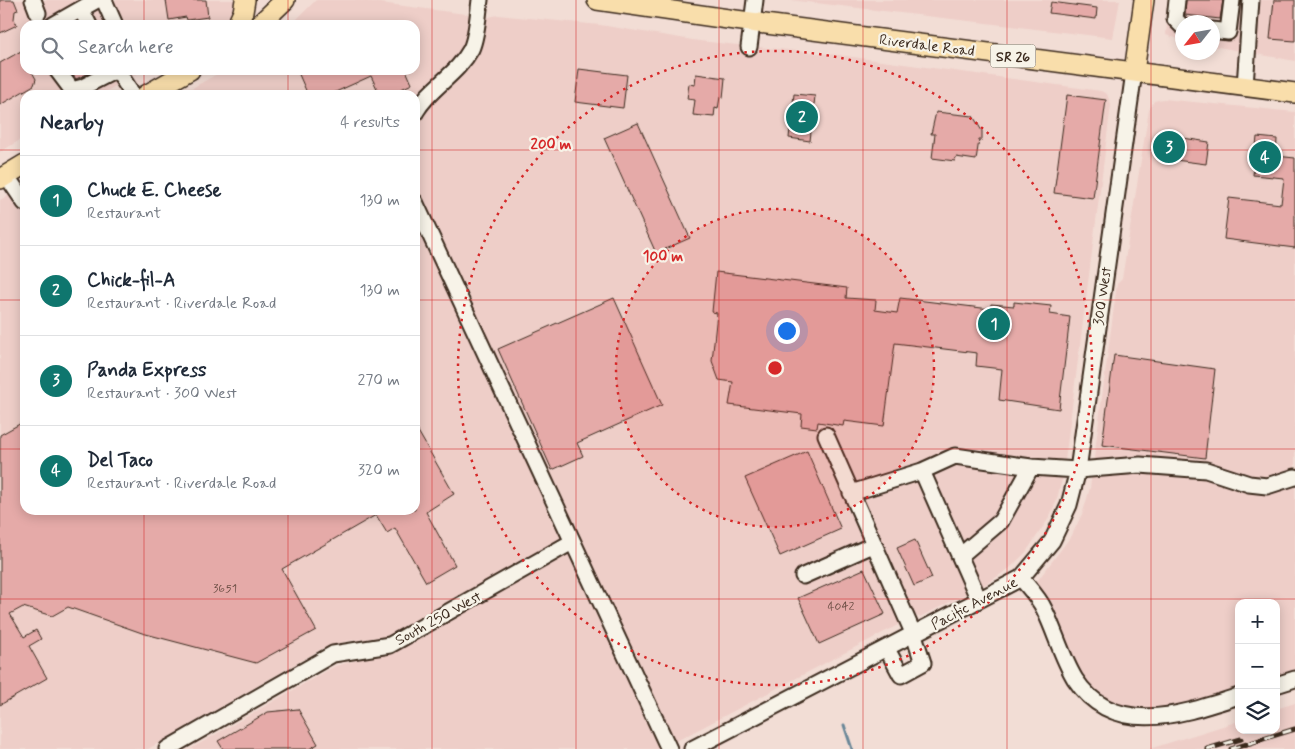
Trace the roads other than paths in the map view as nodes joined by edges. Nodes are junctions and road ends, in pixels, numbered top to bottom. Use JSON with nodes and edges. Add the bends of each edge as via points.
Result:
{"nodes":[{"id":1,"x":97,"y":0,"type":"edge"},
{"id":2,"x":104,"y":0,"type":"edge"},
{"id":3,"x":245,"y":0,"type":"edge"},
{"id":4,"x":286,"y":0,"type":"edge"},
{"id":5,"x":480,"y":0,"type":"edge"},
{"id":6,"x":597,"y":0,"type":"edge"},
{"id":7,"x":755,"y":0,"type":"edge"},
{"id":8,"x":1144,"y":0,"type":"edge"},
{"id":9,"x":1177,"y":0,"type":"edge"},
{"id":10,"x":1232,"y":0,"type":"edge"},
{"id":11,"x":1251,"y":0,"type":"edge"},
{"id":12,"x":81,"y":9,"type":"junction"},
{"id":13,"x":1175,"y":15,"type":"edge"},
{"id":14,"x":62,"y":20,"type":"edge"},
{"id":15,"x":86,"y":20,"type":"edge"},
{"id":16,"x":112,"y":20,"type":"edge"},
{"id":17,"x":239,"y":20,"type":"edge"},
{"id":18,"x":264,"y":20,"type":"edge"},
{"id":19,"x":744,"y":21,"type":"junction"},
{"id":20,"x":1220,"y":31,"type":"edge"},
{"id":21,"x":749,"y":47,"type":"dead end"},
{"id":22,"x":1134,"y":72,"type":"junction"},
{"id":23,"x":61,"y":75,"type":"edge"},
{"id":24,"x":106,"y":75,"type":"edge"},
{"id":25,"x":120,"y":75,"type":"edge"},
{"id":26,"x":181,"y":75,"type":"edge"},
{"id":27,"x":1245,"y":86,"type":"junction"},
{"id":28,"x":72,"y":90,"type":"edge"},
{"id":29,"x":72,"y":90,"type":"edge"},
{"id":30,"x":131,"y":90,"type":"edge"},
{"id":31,"x":155,"y":90,"type":"edge"},
{"id":32,"x":1295,"y":93,"type":"edge"},
{"id":33,"x":420,"y":106,"type":"edge"},
{"id":34,"x":20,"y":167,"type":"edge"},
{"id":35,"x":3,"y":177,"type":"edge"},
{"id":36,"x":20,"y":197,"type":"edge"},
{"id":37,"x":420,"y":213,"type":"edge"},
{"id":38,"x":826,"y":435,"type":"dead end"},
{"id":39,"x":1031,"y":467,"type":"junction"},
{"id":40,"x":1078,"y":470,"type":"junction"},
{"id":41,"x":922,"y":471,"type":"junction"},
{"id":42,"x":1295,"y":477,"type":"edge"},
{"id":43,"x":851,"y":493,"type":"junction"},
{"id":44,"x":572,"y":542,"type":"junction"},
{"id":45,"x":873,"y":545,"type":"junction"},
{"id":46,"x":960,"y":556,"type":"junction"},
{"id":47,"x":803,"y":576,"type":"dead end"},
{"id":48,"x":1021,"y":578,"type":"junction"},
{"id":49,"x":980,"y":600,"type":"junction"},
{"id":50,"x":914,"y":635,"type":"junction"},
{"id":51,"x":887,"y":649,"type":"junction"},
{"id":52,"x":1295,"y":679,"type":"edge"},
{"id":53,"x":1280,"y":684,"type":"edge"},
{"id":54,"x":1235,"y":697,"type":"edge"},
{"id":55,"x":167,"y":749,"type":"edge"},
{"id":56,"x":669,"y":749,"type":"edge"},
{"id":57,"x":692,"y":749,"type":"edge"}],
"edges":[{"from":1,"to":12,"type":"street"},
{"from":2,"to":16,"type":"street"},
{"from":3,"to":17,"type":"main road"},
{"from":4,"to":18,"type":"main road"},
{"from":5,"to":33,"type":"street","via":[[471,48],[459,66],[430,92]]},
{"from":6,"to":19,"type":"main road","number":"SR 26"},
{"from":7,"to":19,"type":"street"},
{"from":8,"to":22,"type":"main road","name":"300 West"},
{"from":9,"to":13,"type":"street"},
{"from":10,"to":20,"type":"street","via":[[1228,32]]},
{"from":11,"to":27,"type":"street"},
{"from":12,"to":14,"type":"street"},
{"from":12,"to":15,"type":"street"},
{"from":19,"to":21,"type":"street"},
{"from":19,"to":22,"type":"main road","name":"Riverdale Road","number":"SR 26"},
{"from":22,"to":27,"type":"main road","number":"SR 26"},
{"from":22,"to":40,"type":"street","name":"300 West"},
{"from":23,"to":28,"type":"street"},
{"from":24,"to":29,"type":"street"},
{"from":25,"to":30,"type":"street"},
{"from":26,"to":31,"type":"main road"},
{"from":27,"to":32,"type":"main road","number":"SR 26"},
{"from":34,"to":35,"type":"main road"},
{"from":35,"to":36,"type":"street"},
{"from":37,"to":44,"type":"street"},
{"from":38,"to":43,"type":"street"},
{"from":39,"to":40,"type":"street"},
{"from":39,"to":41,"type":"street","via":[[955,456]]},
{"from":39,"to":46,"type":"street","via":[[1001,521]]},
{"from":40,"to":42,"type":"street","via":[[1140,465],[1206,470],[1267,486]]},
{"from":40,"to":48,"type":"street","name":"300 West","via":[[1070,505],[1052,541]]},
{"from":41,"to":43,"type":"street"},
{"from":41,"to":46,"type":"street"},
{"from":43,"to":45,"type":"street"},
{"from":44,"to":55,"type":"street","name":"South 250 West","via":[[390,645],[333,654]]},
{"from":44,"to":56,"type":"street"},
{"from":45,"to":47,"type":"street"},
{"from":45,"to":50,"type":"street"},
{"from":46,"to":49,"type":"street"},
{"from":48,"to":49,"type":"street","name":"Pacific Avenue"},
{"from":48,"to":54,"type":"street","name":"Pacific Avenue","via":[[1043,606],[1075,679],[1101,707],[1144,719],[1197,710]]},
{"from":49,"to":50,"type":"street","name":"Pacific Avenue"},
{"from":50,"to":51,"type":"street","name":"Pacific Avenue"},
{"from":50,"to":51,"type":"street","via":[[923,663],[901,675]]},
{"from":51,"to":57,"type":"street","name":"Pacific Avenue"},
{"from":52,"to":53,"type":"street"}]}
